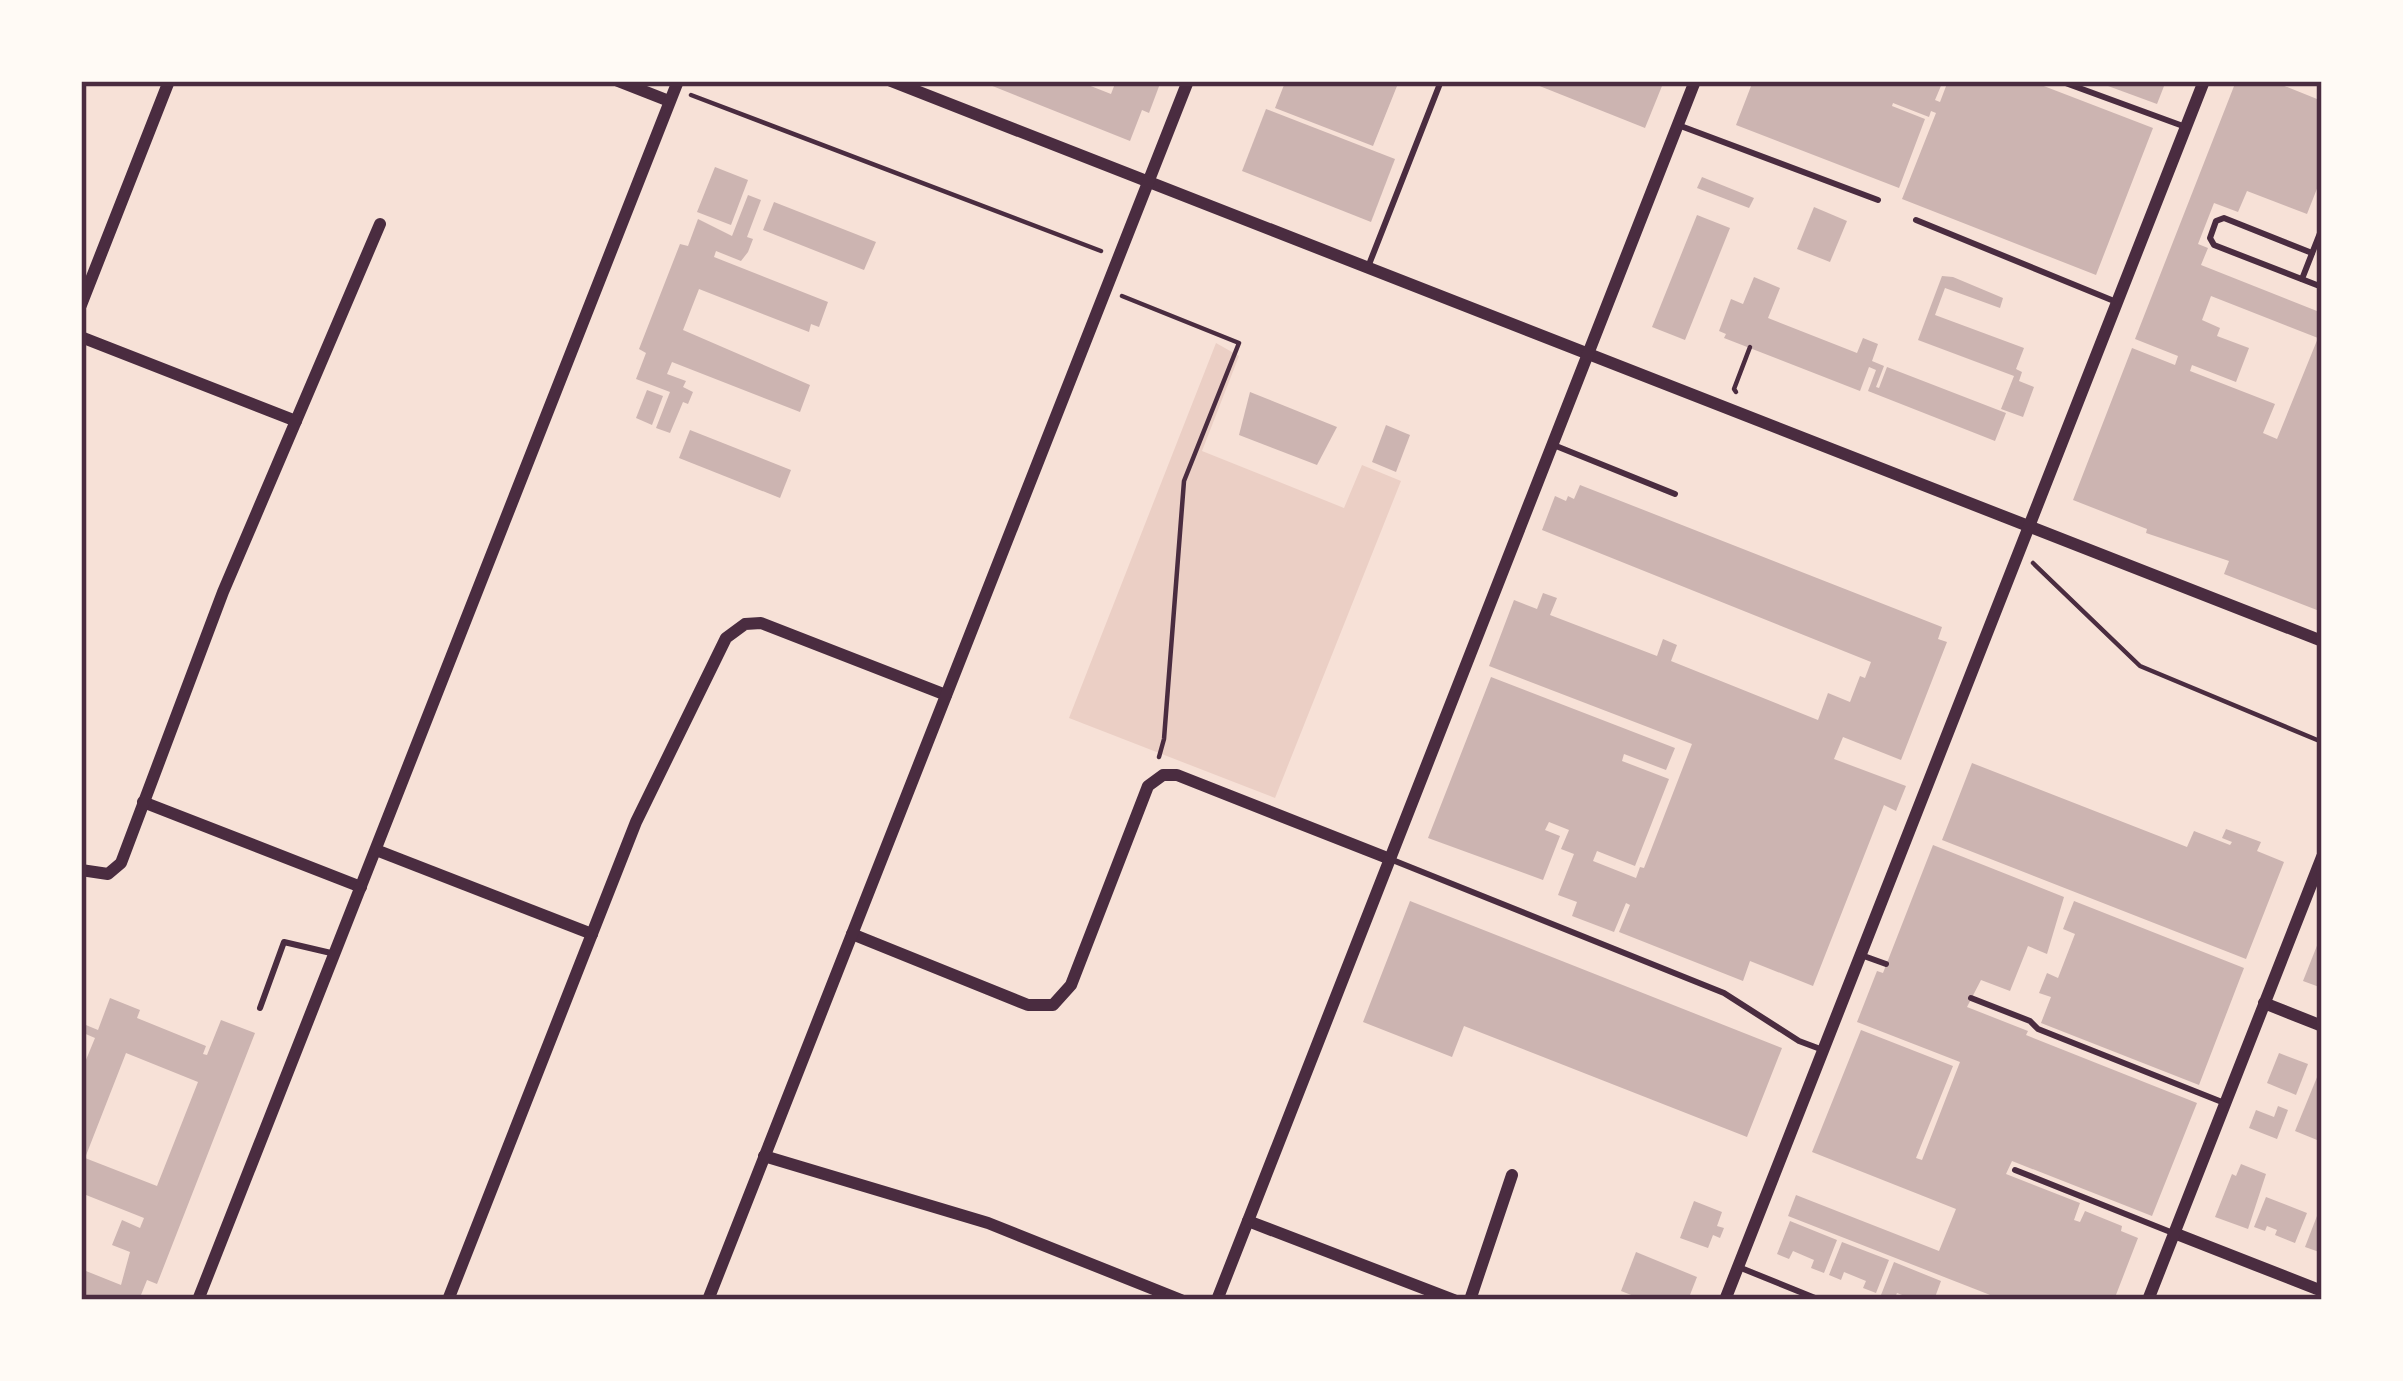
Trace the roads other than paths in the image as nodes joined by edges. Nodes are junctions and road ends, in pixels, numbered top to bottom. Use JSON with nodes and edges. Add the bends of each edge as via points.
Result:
{"nodes":[{"id":1,"x":169,"y":81,"type":"edge"},
{"id":2,"x":618,"y":81,"type":"edge"},
{"id":3,"x":891,"y":81,"type":"edge"},
{"id":4,"x":1187,"y":81,"type":"edge"},
{"id":5,"x":1441,"y":81,"type":"edge"},
{"id":6,"x":1695,"y":81,"type":"edge"},
{"id":7,"x":2060,"y":81,"type":"edge"},
{"id":8,"x":2204,"y":81,"type":"edge"},
{"id":9,"x":674,"y":90,"type":"edge"},
{"id":10,"x":1678,"y":125,"type":"junction"},
{"id":11,"x":2186,"y":128,"type":"junction"},
{"id":12,"x":1148,"y":181,"type":"junction"},
{"id":13,"x":1878,"y":200,"type":"dead end"},
{"id":14,"x":1916,"y":220,"type":"dead end"},
{"id":15,"x":380,"y":224,"type":"dead end"},
{"id":16,"x":2322,"y":228,"type":"edge"},
{"id":17,"x":2312,"y":253,"type":"junction"},
{"id":18,"x":1368,"y":267,"type":"junction"},
{"id":19,"x":2302,"y":279,"type":"junction"},
{"id":20,"x":2322,"y":287,"type":"edge"},
{"id":21,"x":2117,"y":302,"type":"junction"},
{"id":22,"x":81,"y":305,"type":"edge"},
{"id":23,"x":81,"y":337,"type":"edge"},
{"id":24,"x":1588,"y":353,"type":"junction"},
{"id":25,"x":296,"y":422,"type":"junction"},
{"id":26,"x":1552,"y":445,"type":"junction"},
{"id":27,"x":1675,"y":494,"type":"dead end"},
{"id":28,"x":2029,"y":527,"type":"junction"},
{"id":29,"x":2322,"y":641,"type":"edge"},
{"id":30,"x":946,"y":695,"type":"junction"},
{"id":31,"x":142,"y":802,"type":"junction"},
{"id":32,"x":376,"y":850,"type":"junction"},
{"id":33,"x":2322,"y":857,"type":"edge"},
{"id":34,"x":1390,"y":859,"type":"junction"},
{"id":35,"x":81,"y":870,"type":"edge"},
{"id":36,"x":361,"y":887,"type":"junction"},
{"id":37,"x":592,"y":934,"type":"junction"},
{"id":38,"x":852,"y":934,"type":"junction"},
{"id":39,"x":334,"y":955,"type":"junction"},
{"id":40,"x":1861,"y":955,"type":"junction"},
{"id":41,"x":1886,"y":964,"type":"dead end"},
{"id":42,"x":1971,"y":998,"type":"dead end"},
{"id":43,"x":2264,"y":1004,"type":"junction"},
{"id":44,"x":260,"y":1008,"type":"dead end"},
{"id":45,"x":2322,"y":1026,"type":"edge"},
{"id":46,"x":1823,"y":1050,"type":"junction"},
{"id":47,"x":2225,"y":1103,"type":"junction"},
{"id":48,"x":764,"y":1156,"type":"junction"},
{"id":49,"x":2015,"y":1170,"type":"dead end"},
{"id":50,"x":1512,"y":1175,"type":"dead end"},
{"id":51,"x":1248,"y":1221,"type":"junction"},
{"id":52,"x":2174,"y":1233,"type":"junction"},
{"id":53,"x":1738,"y":1267,"type":"junction"},
{"id":54,"x":2322,"y":1291,"type":"edge"},
{"id":55,"x":198,"y":1300,"type":"edge"},
{"id":56,"x":448,"y":1300,"type":"edge"},
{"id":57,"x":708,"y":1300,"type":"edge"},
{"id":58,"x":1181,"y":1300,"type":"edge"},
{"id":59,"x":1217,"y":1300,"type":"edge"},
{"id":60,"x":1454,"y":1300,"type":"edge"},
{"id":61,"x":1470,"y":1300,"type":"edge"},
{"id":62,"x":1725,"y":1300,"type":"edge"},
{"id":63,"x":1820,"y":1300,"type":"edge"},
{"id":64,"x":2148,"y":1300,"type":"edge"}],
"edges":[{"from":1,"to":22,"type":"street"},
{"from":2,"to":9,"type":"street"},
{"from":3,"to":12,"type":"street"},
{"from":4,"to":12,"type":"street"},
{"from":5,"to":18,"type":"lane"},
{"from":6,"to":10,"type":"street"},
{"from":7,"to":11,"type":"lane"},
{"from":8,"to":11,"type":"street"},
{"from":9,"to":32,"type":"street"},
{"from":10,"to":13,"type":"lane"},
{"from":10,"to":24,"type":"street"},
{"from":11,"to":21,"type":"street"},
{"from":12,"to":18,"type":"street"},
{"from":12,"to":30,"type":"street"},
{"from":14,"to":21,"type":"lane"},
{"from":15,"to":25,"type":"street"},
{"from":16,"to":17,"type":"lane"},
{"from":17,"to":19,"type":"lane"},
{"from":17,"to":19,"type":"lane","via":[[2216,220],[2214,245]]},
{"from":18,"to":24,"type":"street"},
{"from":19,"to":20,"type":"lane"},
{"from":21,"to":28,"type":"street"},
{"from":23,"to":25,"type":"street"},
{"from":24,"to":26,"type":"street"},
{"from":24,"to":28,"type":"street"},
{"from":25,"to":31,"type":"street"},
{"from":26,"to":27,"type":"lane"},
{"from":26,"to":34,"type":"street"},
{"from":28,"to":29,"type":"street"},
{"from":28,"to":40,"type":"street"},
{"from":30,"to":37,"type":"street","via":[[769,626],[738,628],[636,823]]},
{"from":30,"to":38,"type":"street"},
{"from":31,"to":35,"type":"street","via":[[118,868]]},
{"from":31,"to":36,"type":"street"},
{"from":32,"to":36,"type":"street"},
{"from":32,"to":37,"type":"street"},
{"from":33,"to":43,"type":"street"},
{"from":34,"to":38,"type":"street","via":[[1163,775],[1152,782],[1071,985],[1053,1005],[1028,1005]]},
{"from":34,"to":46,"type":"lane","via":[[1724,993]]},
{"from":34,"to":51,"type":"street"},
{"from":36,"to":39,"type":"street"},
{"from":37,"to":56,"type":"street"},
{"from":38,"to":48,"type":"street"},
{"from":39,"to":44,"type":"lane","via":[[284,943]]},
{"from":39,"to":55,"type":"street"},
{"from":40,"to":41,"type":"lane"},
{"from":40,"to":46,"type":"street"},
{"from":42,"to":47,"type":"lane"},
{"from":43,"to":45,"type":"street"},
{"from":43,"to":47,"type":"street"},
{"from":46,"to":53,"type":"street"},
{"from":47,"to":52,"type":"street"},
{"from":48,"to":57,"type":"street"},
{"from":48,"to":58,"type":"street","via":[[988,1223]]},
{"from":49,"to":52,"type":"lane"},
{"from":50,"to":61,"type":"street"},
{"from":51,"to":59,"type":"street"},
{"from":51,"to":60,"type":"street"},
{"from":52,"to":54,"type":"street"},
{"from":52,"to":64,"type":"street"},
{"from":53,"to":62,"type":"street"},
{"from":53,"to":63,"type":"lane"}]}
